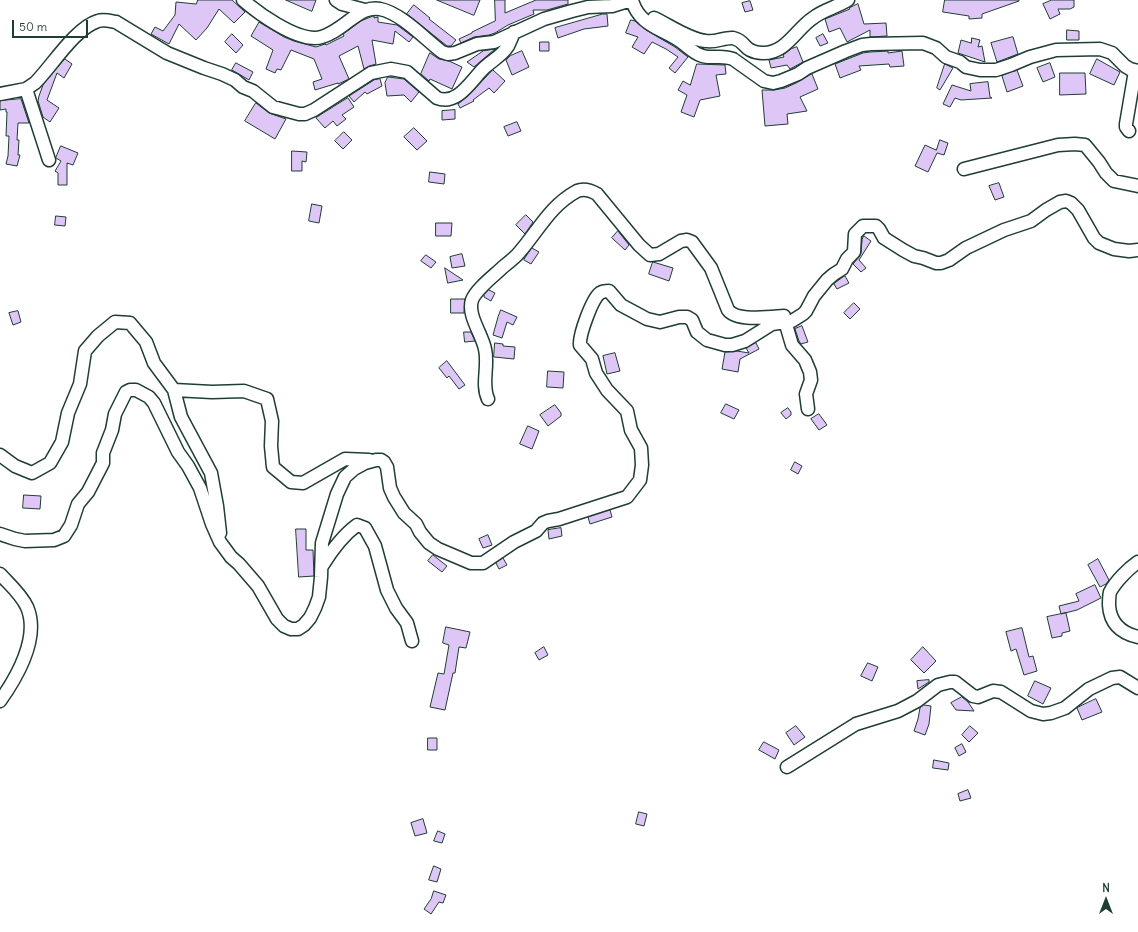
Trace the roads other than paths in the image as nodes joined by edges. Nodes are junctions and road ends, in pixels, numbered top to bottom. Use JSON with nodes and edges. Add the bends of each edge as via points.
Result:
{"nodes":[{"id":1,"x":243,"y":0,"type":"edge"},
{"id":2,"x":336,"y":0,"type":"edge"},
{"id":3,"x":848,"y":0,"type":"edge"},
{"id":4,"x":632,"y":2,"type":"edge"},
{"id":5,"x":365,"y":10,"type":"junction"},
{"id":6,"x":514,"y":32,"type":"junction"},
{"id":7,"x":1136,"y":71,"type":"edge"},
{"id":8,"x":26,"y":89,"type":"junction"},
{"id":9,"x":0,"y":94,"type":"edge"},
{"id":10,"x":1129,"y":131,"type":"dead end"},
{"id":11,"x":49,"y":160,"type":"dead end"},
{"id":12,"x":964,"y":169,"type":"dead end"},
{"id":13,"x":1138,"y":186,"type":"edge"},
{"id":14,"x":1138,"y":250,"type":"edge"},
{"id":15,"x":803,"y":314,"type":"junction"},
{"id":16,"x":787,"y":322,"type":"junction"},
{"id":17,"x":174,"y":390,"type":"junction"},
{"id":18,"x":488,"y":399,"type":"dead end"},
{"id":19,"x":808,"y":409,"type":"dead end"},
{"id":20,"x":0,"y":455,"type":"edge"},
{"id":21,"x":370,"y":460,"type":"junction"},
{"id":22,"x":0,"y":534,"type":"edge"},
{"id":23,"x":220,"y":542,"type":"junction"},
{"id":24,"x":1138,"y":562,"type":"edge"},
{"id":25,"x":322,"y":566,"type":"junction"},
{"id":26,"x":0,"y":574,"type":"edge"},
{"id":27,"x":1138,"y":637,"type":"edge"},
{"id":28,"x":412,"y":641,"type":"dead end"},
{"id":29,"x":1138,"y":688,"type":"edge"},
{"id":30,"x":0,"y":701,"type":"edge"},
{"id":31,"x":787,"y":766,"type":"dead end"}],
"edges":[{"from":1,"to":5,"type":"street","via":[[266,18],[296,33],[315,38],[327,34]]},
{"from":2,"to":5,"type":"street"},
{"from":3,"to":4,"type":"street","via":[[813,18],[793,38],[776,51],[769,53],[749,50],[744,44],[730,38],[713,42],[695,38]]},
{"from":4,"to":6,"type":"street","via":[[572,11],[544,19]]},
{"from":4,"to":7,"type":"street","via":[[635,11],[647,22],[699,55],[728,57],[764,81],[773,83],[846,51],[871,44],[923,44],[936,48],[946,57],[966,67],[980,70],[996,70],[1030,56],[1056,50],[1100,49],[1112,53],[1124,66]]},
{"from":5,"to":6,"type":"street","via":[[373,8],[393,13],[448,54],[463,51],[477,44],[494,42]]},
{"from":6,"to":8,"type":"street","via":[[508,47],[483,68],[466,89],[453,98],[442,100],[407,72],[391,69],[371,73],[314,110],[299,114],[273,107],[253,91],[230,78],[174,56],[116,22],[107,20],[85,28],[39,79]]},
{"from":7,"to":10,"type":"street","via":[[1126,124]]},
{"from":8,"to":9,"type":"street"},
{"from":8,"to":11,"type":"street"},
{"from":12,"to":13,"type":"street","via":[[1058,145],[1075,144],[1085,145],[1114,181]]},
{"from":14,"to":15,"type":"street","via":[[1114,249],[1099,243],[1078,210],[1066,202],[1060,202],[1031,221],[1009,227],[966,248],[949,260],[938,263],[903,250],[884,238],[876,226],[863,226],[855,234],[854,252],[847,258],[842,269],[827,280]]},
{"from":15,"to":16,"type":"street"},
{"from":15,"to":18,"type":"street","via":[[751,318],[734,315],[728,310],[711,268],[692,242],[681,241],[659,254],[650,255],[597,194],[587,189],[581,190],[552,209],[517,254],[477,292],[472,300],[473,318],[487,355],[484,386]]},
{"from":16,"to":19,"type":"street","via":[[792,345],[805,360],[810,372],[811,380],[806,394]]},
{"from":16,"to":21,"type":"street","via":[[772,324],[739,343],[726,345],[707,340],[697,332],[690,318],[683,316],[654,322],[621,305],[609,291],[600,293],[581,335],[580,345],[592,359],[596,373],[607,390],[628,415],[631,430],[642,456],[640,480],[627,497],[543,523],[536,531],[483,563],[465,561],[429,543],[394,497],[384,462]]},
{"from":17,"to":20,"type":"street","via":[[154,363],[146,342],[130,323],[115,322],[85,351],[80,384],[68,413],[62,442],[50,463],[32,473],[15,466]]},
{"from":17,"to":21,"type":"street","via":[[244,391],[267,399],[272,421],[273,467],[291,482],[303,483],[346,459]]},
{"from":17,"to":23,"type":"street","via":[[181,417],[211,473]]},
{"from":21,"to":25,"type":"street","via":[[354,469],[342,482],[322,543]]},
{"from":22,"to":23,"type":"street","via":[[25,541],[54,540],[64,536],[71,525],[78,504],[88,492],[103,463],[103,453],[120,402],[126,392],[136,390],[154,403],[178,452],[200,488]]},
{"from":23,"to":25,"type":"street","via":[[258,586],[277,618],[291,629],[304,625],[310,618],[319,597]]},
{"from":24,"to":27,"type":"street","via":[[1109,594],[1110,613],[1115,624],[1121,630]]},
{"from":25,"to":28,"type":"street","via":[[346,533],[357,525],[365,528],[375,546],[386,590],[407,623]]},
{"from":26,"to":30,"type":"street","via":[[27,606],[30,620],[24,659]]},
{"from":29,"to":31,"type":"street","via":[[1120,678],[1112,678],[1089,689],[1065,708],[1043,714],[1031,711],[1001,692],[993,691],[978,697],[955,682],[944,683],[909,706],[856,724]]}]}
